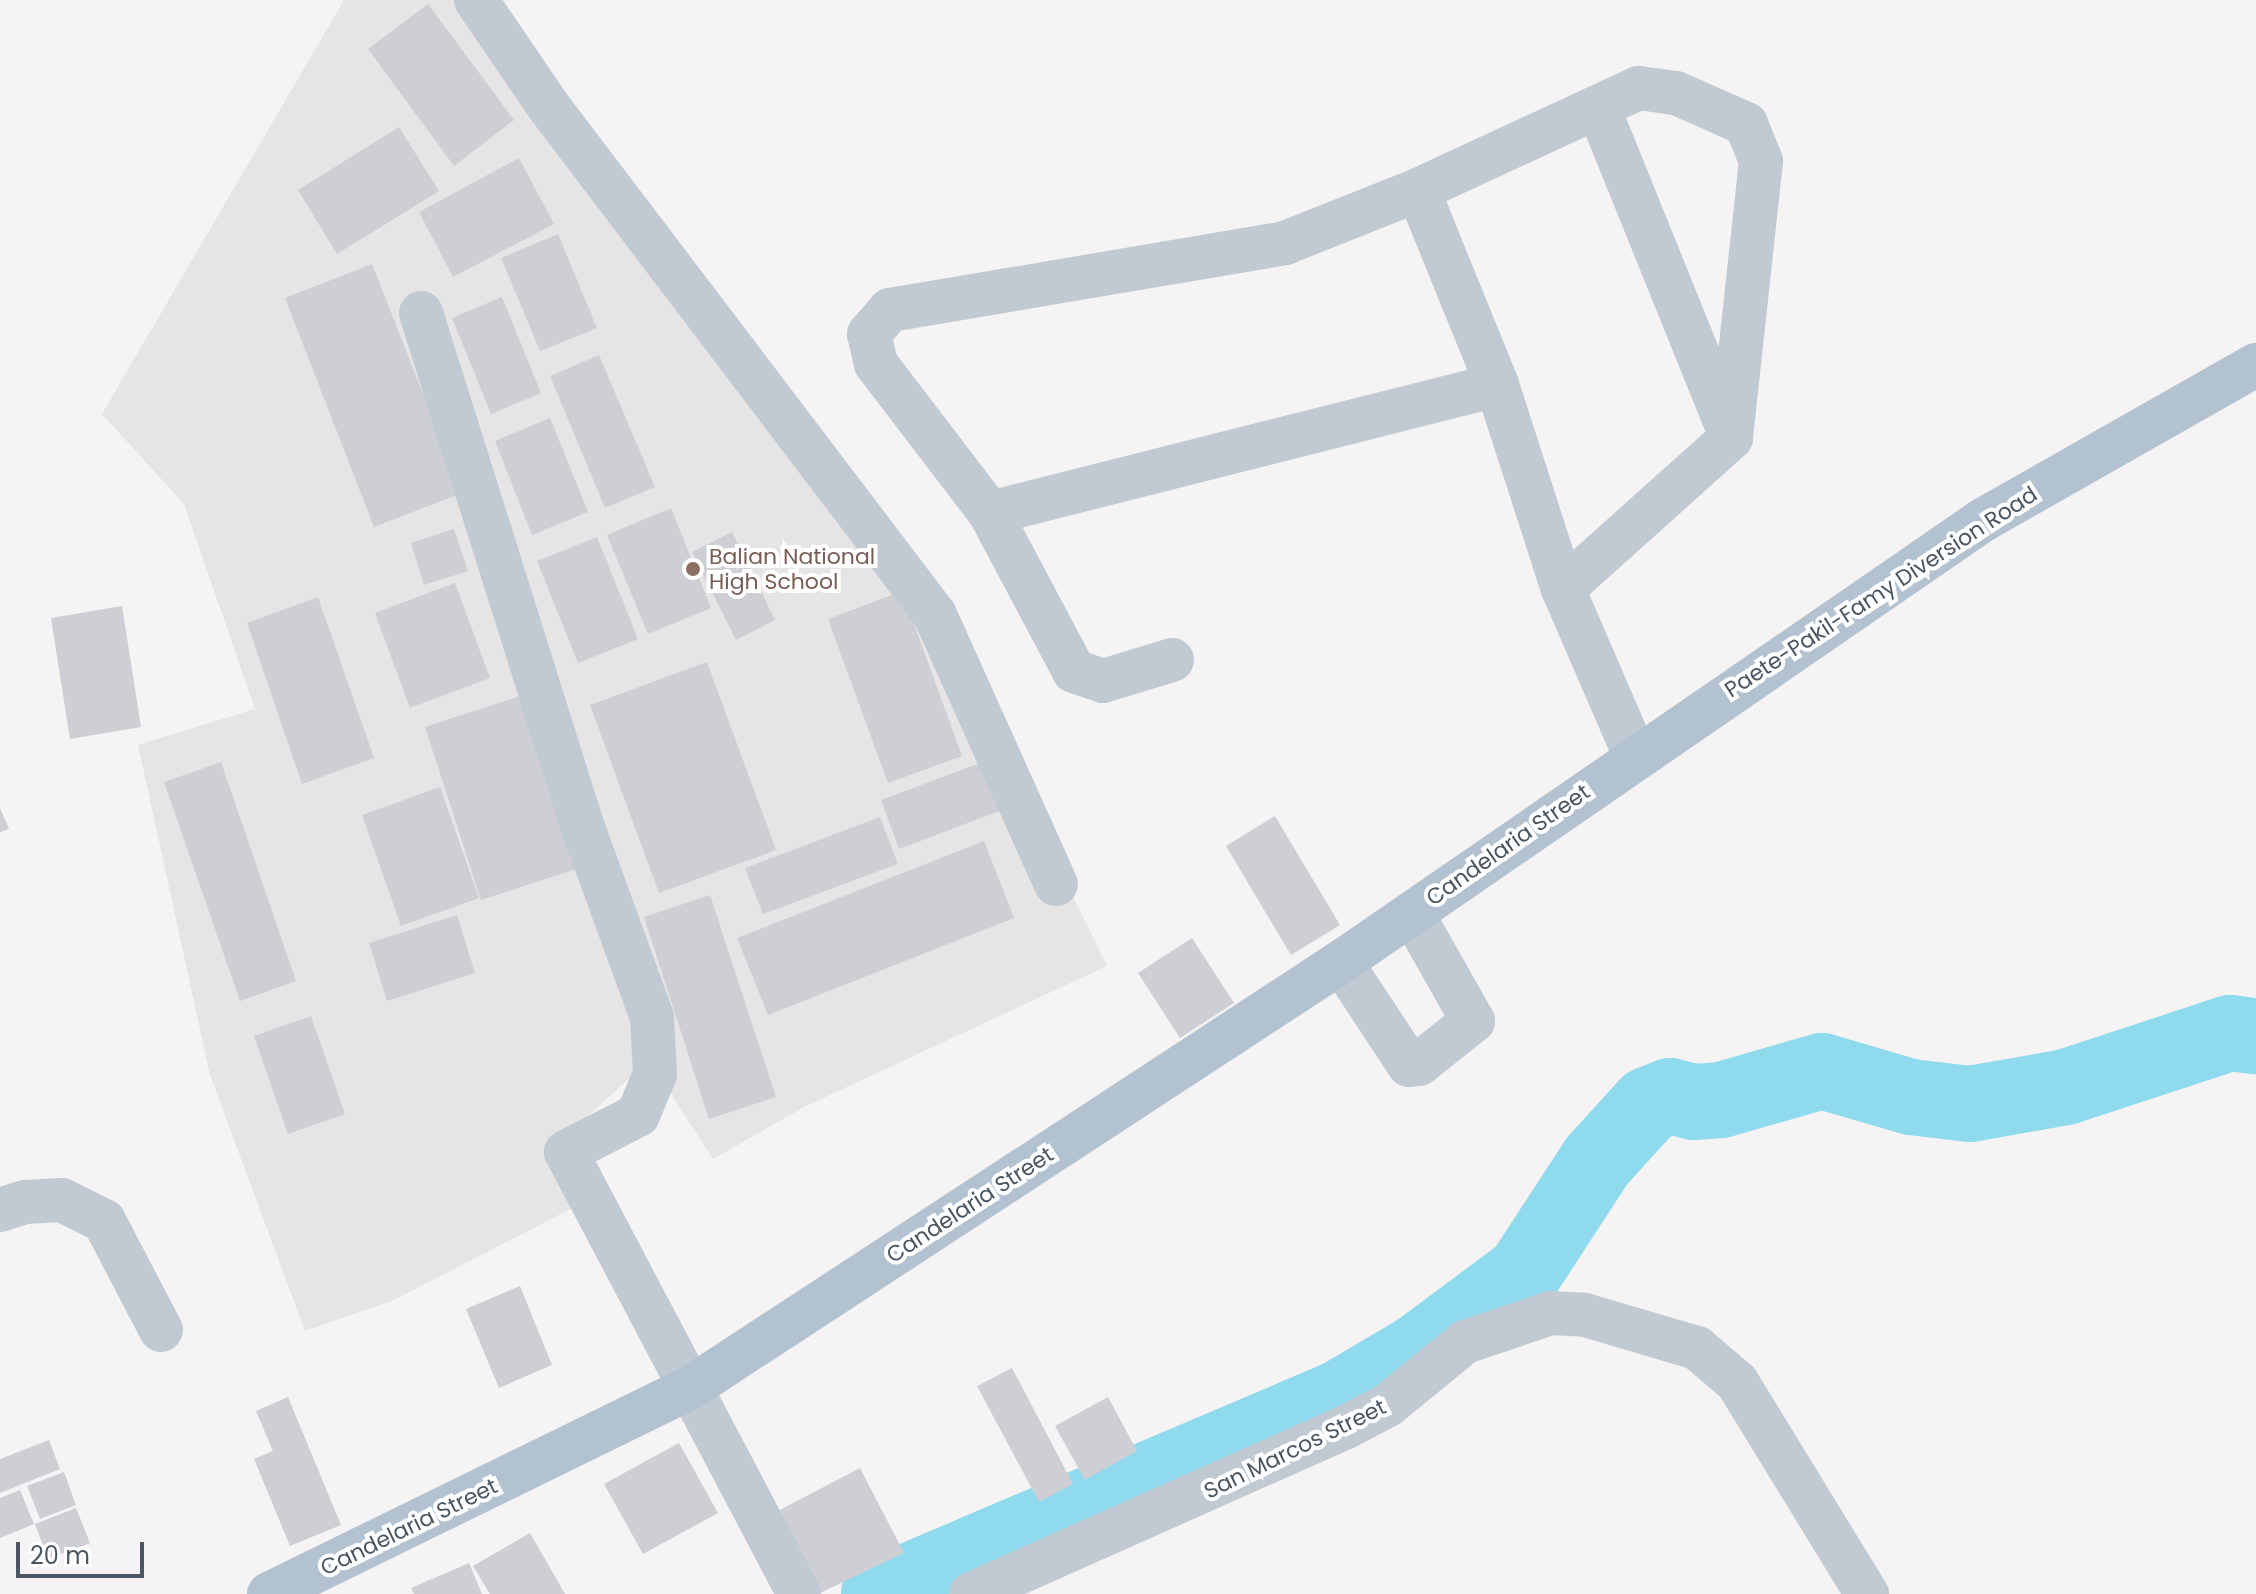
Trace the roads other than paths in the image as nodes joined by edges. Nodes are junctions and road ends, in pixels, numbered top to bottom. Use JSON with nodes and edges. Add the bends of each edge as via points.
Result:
{"nodes":[{"id":1,"x":476,"y":0,"type":"edge"},
{"id":2,"x":1598,"y":107,"type":"junction"},
{"id":3,"x":1418,"y":190,"type":"junction"},
{"id":4,"x":421,"y":313,"type":"dead end"},
{"id":5,"x":2256,"y":365,"type":"edge"},
{"id":6,"x":1497,"y":385,"type":"junction"},
{"id":7,"x":1731,"y":438,"type":"junction"},
{"id":8,"x":990,"y":513,"type":"junction"},
{"id":9,"x":1563,"y":589,"type":"junction"},
{"id":10,"x":1172,"y":660,"type":"dead end"},
{"id":11,"x":1635,"y":755,"type":"junction"},
{"id":12,"x":1056,"y":884,"type":"dead end"},
{"id":13,"x":1412,"y":913,"type":"junction"},
{"id":14,"x":1341,"y":962,"type":"junction"},
{"id":15,"x":0,"y":1210,"type":"edge"},
{"id":16,"x":161,"y":1330,"type":"dead end"},
{"id":17,"x":690,"y":1388,"type":"junction"},
{"id":18,"x":269,"y":1594,"type":"edge"},
{"id":19,"x":799,"y":1594,"type":"edge"},
{"id":20,"x":971,"y":1594,"type":"edge"},
{"id":21,"x":1867,"y":1594,"type":"edge"}],
"edges":[{"from":1,"to":12,"type":"street","via":[[549,107],[935,615]]},
{"from":2,"to":3,"type":"street"},
{"from":2,"to":7,"type":"street"},
{"from":2,"to":7,"type":"street","via":[[1639,88],[1676,93],[1746,124],[1761,161]]},
{"from":3,"to":6,"type":"street"},
{"from":3,"to":8,"type":"street","via":[[1285,243],[1234,255],[890,310],[869,334],[876,364]]},
{"from":4,"to":17,"type":"street","via":[[582,825],[652,1017],[655,1074],[638,1115],[566,1152]]},
{"from":5,"to":11,"type":"main road","name":"Paete-Pakil-Famy Diversion Road","via":[[1983,520]]},
{"from":6,"to":8,"type":"street"},
{"from":6,"to":9,"type":"street"},
{"from":7,"to":9,"type":"street"},
{"from":8,"to":10,"type":"street","via":[[1074,671],[1103,681]]},
{"from":9,"to":11,"type":"street"},
{"from":11,"to":13,"type":"main road","name":"Candelaria Street"},
{"from":13,"to":14,"type":"main road","name":"Candelaria Street"},
{"from":13,"to":14,"type":"street","via":[[1473,1021],[1419,1064],[1409,1065]]},
{"from":14,"to":17,"type":"main road","name":"Candelaria Street"},
{"from":15,"to":16,"type":"street","via":[[62,1200],[104,1221]]},
{"from":17,"to":18,"type":"main road","name":"Candelaria Street"},
{"from":17,"to":19,"type":"street"},
{"from":20,"to":21,"type":"street","name":"San Marcos Street","via":[[1346,1427],[1388,1405],[1465,1342],[1551,1313],[1585,1315],[1697,1348],[1737,1382]]}]}
